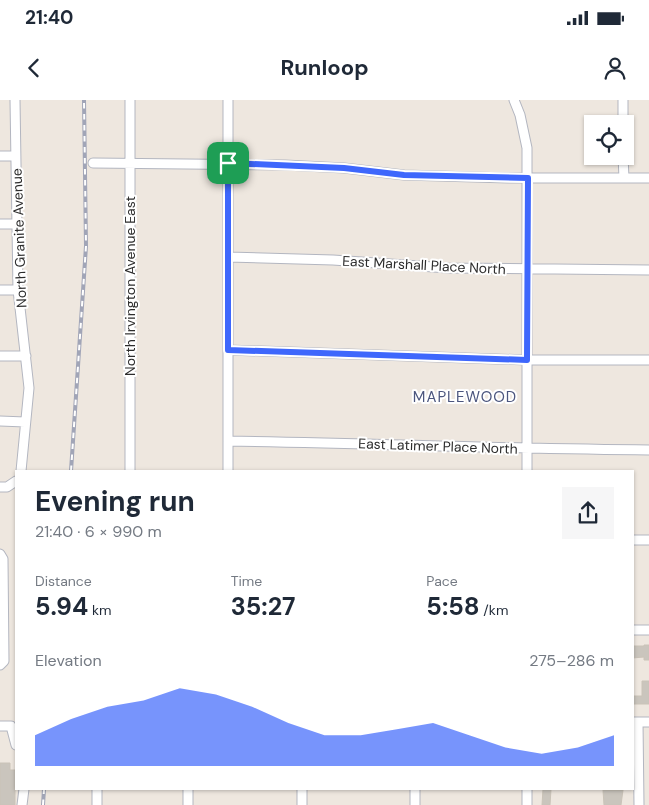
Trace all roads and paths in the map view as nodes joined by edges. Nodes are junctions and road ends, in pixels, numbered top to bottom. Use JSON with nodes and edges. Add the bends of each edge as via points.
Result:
{"nodes":[{"id":1,"x":15,"y":100,"type":"edge"},
{"id":2,"x":130,"y":100,"type":"edge"},
{"id":3,"x":228,"y":100,"type":"edge"},
{"id":4,"x":514,"y":100,"type":"edge"},
{"id":5,"x":623,"y":100,"type":"edge"},
{"id":6,"x":623,"y":115,"type":"edge"},
{"id":7,"x":0,"y":156,"type":"edge"},
{"id":8,"x":16,"y":156,"type":"junction"},
{"id":9,"x":93,"y":163,"type":"dead end"},
{"id":10,"x":130,"y":163,"type":"junction"},
{"id":11,"x":228,"y":163,"type":"junction"},
{"id":12,"x":623,"y":165,"type":"edge"},
{"id":13,"x":528,"y":178,"type":"junction"},
{"id":14,"x":624,"y":178,"type":"junction"},
{"id":15,"x":649,"y":178,"type":"edge"},
{"id":16,"x":0,"y":224,"type":"edge"},
{"id":17,"x":17,"y":224,"type":"junction"},
{"id":18,"x":228,"y":257,"type":"junction"},
{"id":19,"x":527,"y":270,"type":"junction"},
{"id":20,"x":649,"y":270,"type":"edge"},
{"id":21,"x":0,"y":290,"type":"edge"},
{"id":22,"x":18,"y":290,"type":"junction"},
{"id":23,"x":228,"y":350,"type":"junction"},
{"id":24,"x":0,"y":356,"type":"edge"},
{"id":25,"x":26,"y":356,"type":"junction"},
{"id":26,"x":527,"y":360,"type":"junction"},
{"id":27,"x":649,"y":360,"type":"edge"},
{"id":28,"x":0,"y":421,"type":"edge"},
{"id":29,"x":25,"y":422,"type":"junction"},
{"id":30,"x":228,"y":441,"type":"junction"},
{"id":31,"x":526,"y":449,"type":"junction"},
{"id":32,"x":649,"y":450,"type":"edge"},
{"id":33,"x":22,"y":468,"type":"edge"},
{"id":34,"x":130,"y":470,"type":"edge"},
{"id":35,"x":228,"y":470,"type":"edge"},
{"id":36,"x":526,"y":470,"type":"edge"},
{"id":37,"x":15,"y":482,"type":"edge"},
{"id":38,"x":0,"y":488,"type":"edge"},
{"id":39,"x":634,"y":540,"type":"edge"},
{"id":40,"x":649,"y":540,"type":"edge"},
{"id":41,"x":0,"y":554,"type":"edge"},
{"id":42,"x":2,"y":612,"type":"edge"},
{"id":43,"x":634,"y":630,"type":"edge"},
{"id":44,"x":649,"y":630,"type":"edge"},
{"id":45,"x":0,"y":664,"type":"edge"},
{"id":46,"x":635,"y":722,"type":"edge"},
{"id":47,"x":649,"y":722,"type":"edge"},
{"id":48,"x":0,"y":726,"type":"edge"},
{"id":49,"x":15,"y":741,"type":"edge"},
{"id":50,"x":24,"y":790,"type":"edge"},
{"id":51,"x":97,"y":790,"type":"edge"},
{"id":52,"x":188,"y":790,"type":"edge"},
{"id":53,"x":302,"y":790,"type":"edge"},
{"id":54,"x":415,"y":790,"type":"edge"},
{"id":55,"x":526,"y":790,"type":"edge"},
{"id":56,"x":22,"y":805,"type":"edge"},
{"id":57,"x":97,"y":805,"type":"edge"},
{"id":58,"x":188,"y":805,"type":"edge"},
{"id":59,"x":302,"y":805,"type":"edge"},
{"id":60,"x":415,"y":805,"type":"edge"},
{"id":61,"x":526,"y":805,"type":"edge"},
{"id":62,"x":639,"y":805,"type":"edge"}],
"edges":[{"from":1,"to":8,"type":"street","name":"North Granite Avenue"},
{"from":2,"to":10,"type":"street","name":"North Irvington Avenue East"},
{"from":3,"to":11,"type":"street"},
{"from":4,"to":13,"type":"street","via":[[527,148]]},
{"from":5,"to":6,"type":"street"},
{"from":7,"to":8,"type":"street"},
{"from":8,"to":17,"type":"street","name":"North Granite Avenue"},
{"from":9,"to":10,"type":"street"},
{"from":10,"to":11,"type":"street"},
{"from":10,"to":34,"type":"street","name":"North Irvington Avenue East"},
{"from":11,"to":13,"type":"street","via":[[344,168],[404,175]]},
{"from":11,"to":18,"type":"street"},
{"from":12,"to":14,"type":"street"},
{"from":13,"to":14,"type":"street"},
{"from":13,"to":19,"type":"street"},
{"from":14,"to":15,"type":"street"},
{"from":16,"to":17,"type":"street"},
{"from":17,"to":22,"type":"street","name":"North Granite Avenue"},
{"from":18,"to":19,"type":"street","name":"East Marshall Place North"},
{"from":18,"to":23,"type":"street"},
{"from":19,"to":20,"type":"street","name":"East Marshall Place North"},
{"from":19,"to":26,"type":"street"},
{"from":21,"to":22,"type":"street"},
{"from":22,"to":25,"type":"street","name":"North Granite Avenue"},
{"from":23,"to":26,"type":"street"},
{"from":23,"to":30,"type":"street"},
{"from":24,"to":25,"type":"street"},
{"from":25,"to":29,"type":"street","name":"North Granite Avenue","via":[[29,388]]},
{"from":26,"to":27,"type":"street"},
{"from":26,"to":31,"type":"street"},
{"from":28,"to":29,"type":"street"},
{"from":29,"to":33,"type":"street","name":"North Granite Avenue"},
{"from":30,"to":31,"type":"street","name":"East Latimer Place North"},
{"from":30,"to":35,"type":"street"},
{"from":31,"to":32,"type":"street","name":"East Latimer Place North"},
{"from":31,"to":36,"type":"street"},
{"from":37,"to":38,"type":"street"},
{"from":39,"to":40,"type":"street"},
{"from":41,"to":42,"type":"street","via":[[3,558]]},
{"from":42,"to":45,"type":"street","via":[[4,660]]},
{"from":43,"to":44,"type":"street"},
{"from":46,"to":47,"type":"street"},
{"from":46,"to":62,"type":"street"},
{"from":48,"to":49,"type":"street","via":[[11,726]]},
{"from":50,"to":56,"type":"street"},
{"from":51,"to":57,"type":"street"},
{"from":52,"to":58,"type":"street"},
{"from":53,"to":59,"type":"street"},
{"from":54,"to":60,"type":"street"},
{"from":55,"to":61,"type":"street"}]}
